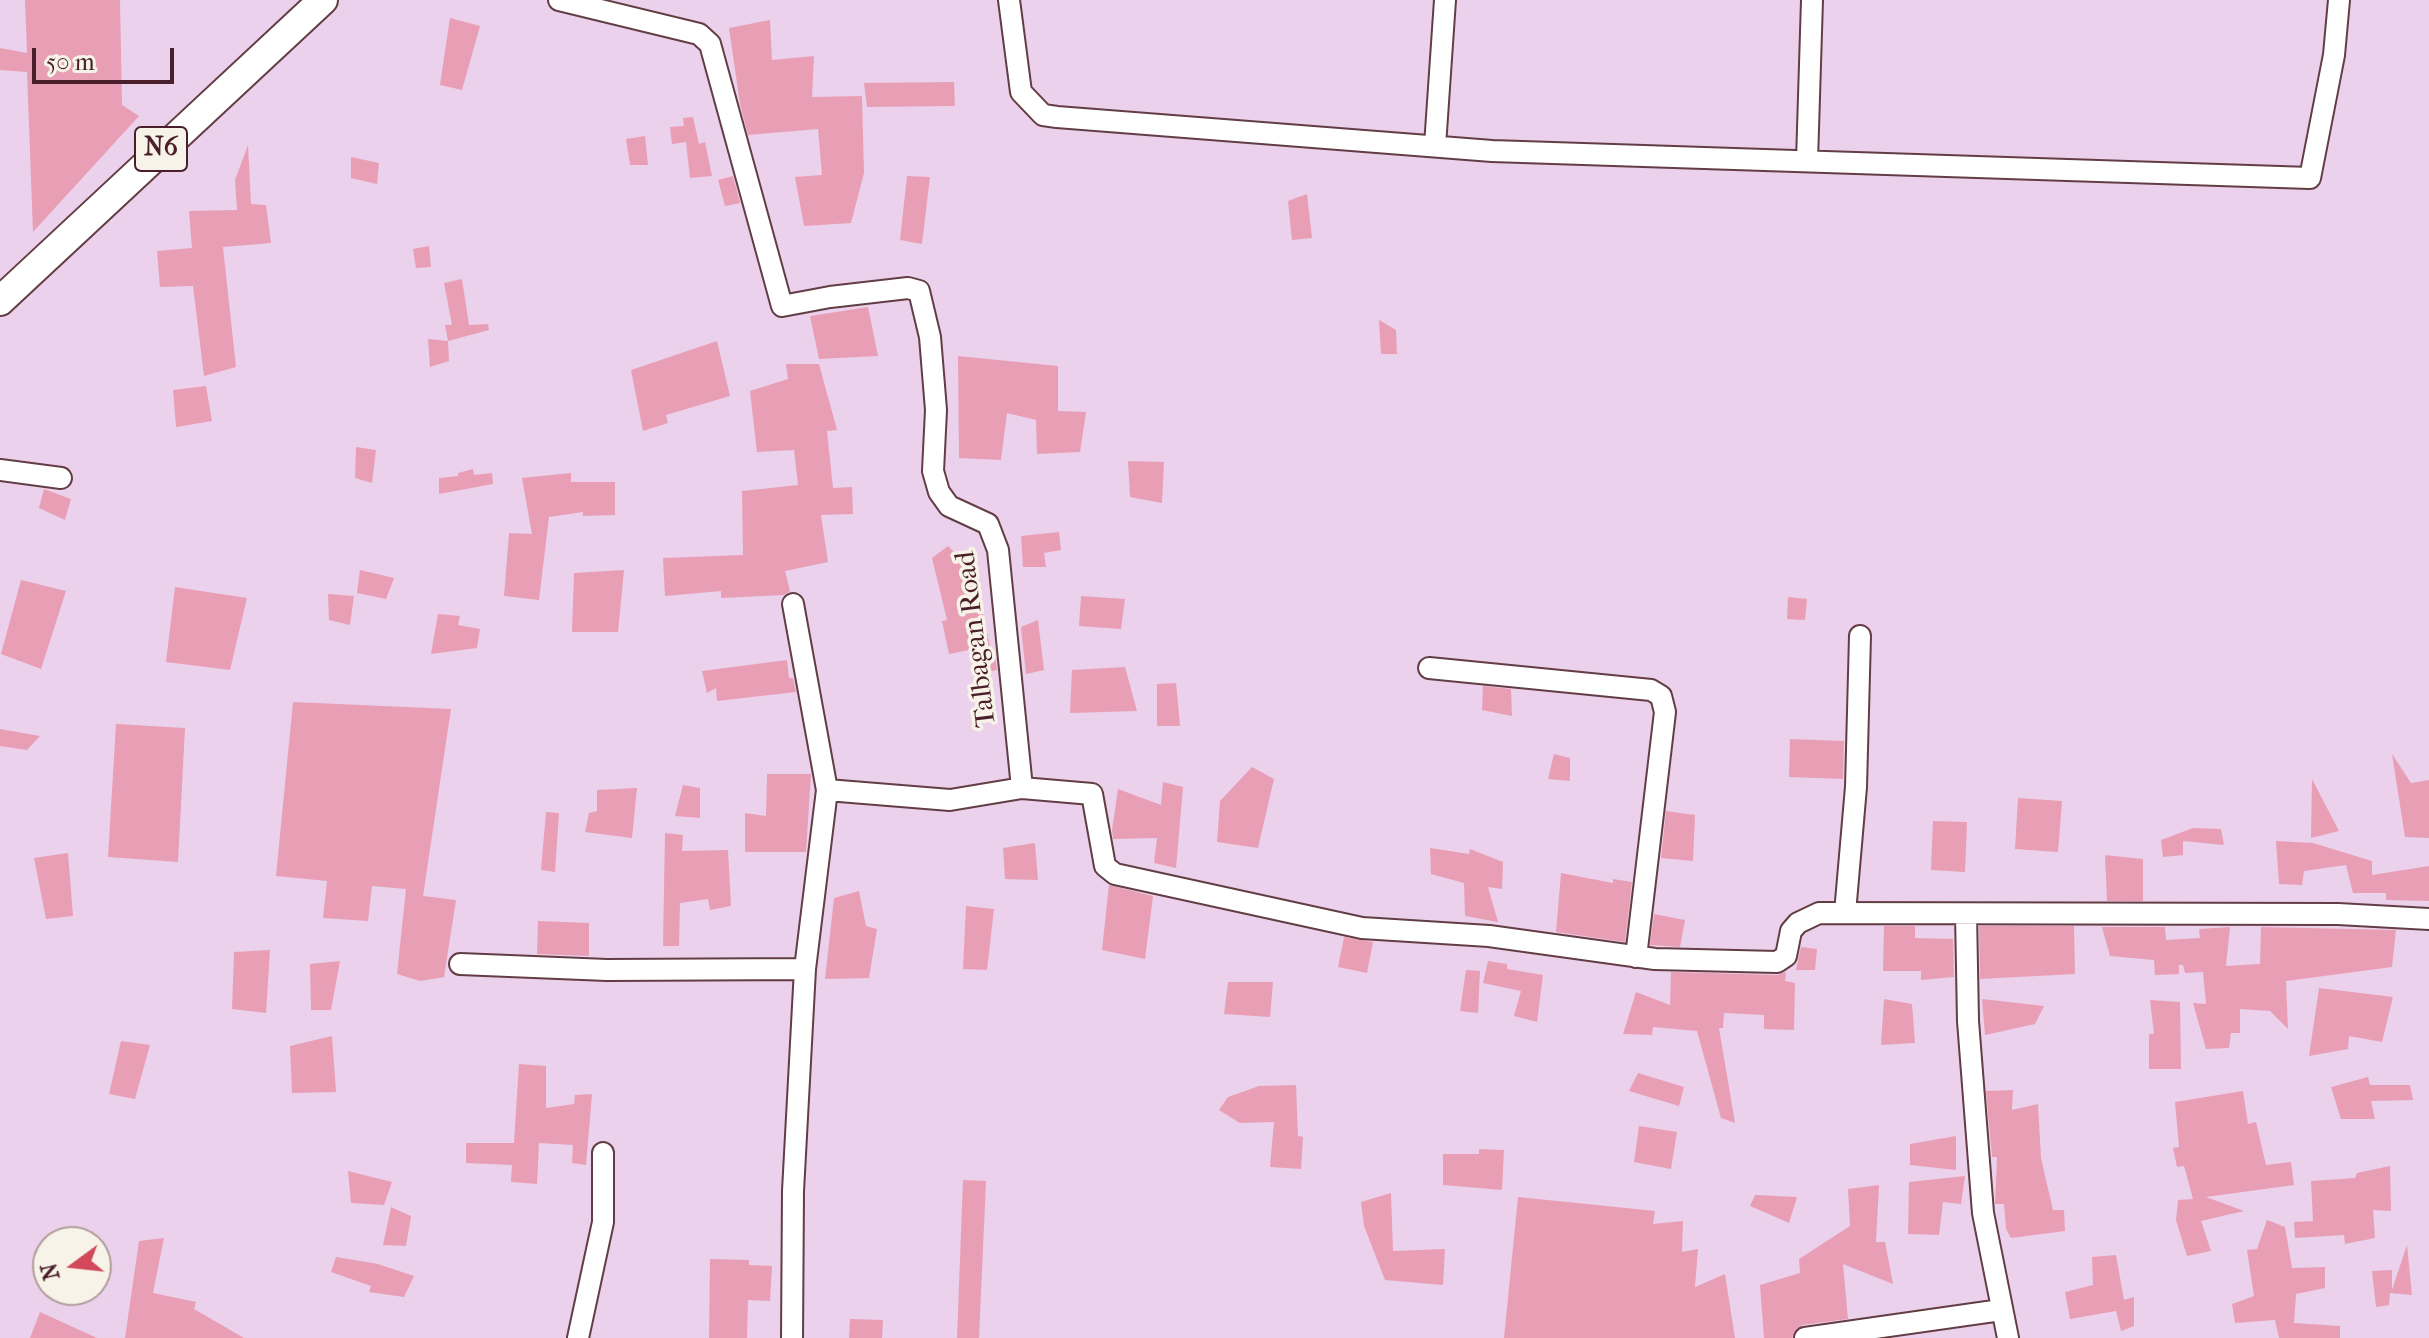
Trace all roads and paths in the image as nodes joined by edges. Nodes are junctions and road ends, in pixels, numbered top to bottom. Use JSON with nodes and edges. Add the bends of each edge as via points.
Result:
{"nodes":[{"id":1,"x":323,"y":0,"type":"edge"},
{"id":2,"x":559,"y":0,"type":"edge"},
{"id":3,"x":1009,"y":0,"type":"edge"},
{"id":4,"x":1445,"y":0,"type":"edge"},
{"id":5,"x":1812,"y":0,"type":"edge"},
{"id":6,"x":2339,"y":0,"type":"edge"},
{"id":7,"x":1435,"y":146,"type":"junction"},
{"id":8,"x":1807,"y":161,"type":"junction"},
{"id":9,"x":0,"y":301,"type":"edge"},
{"id":10,"x":0,"y":470,"type":"edge"},
{"id":11,"x":61,"y":478,"type":"dead end"},
{"id":12,"x":793,"y":604,"type":"dead end"},
{"id":13,"x":1860,"y":636,"type":"dead end"},
{"id":14,"x":1429,"y":668,"type":"dead end"},
{"id":15,"x":1022,"y":788,"type":"junction"},
{"id":16,"x":827,"y":790,"type":"junction"},
{"id":17,"x":1845,"y":913,"type":"junction"},
{"id":18,"x":1966,"y":914,"type":"junction"},
{"id":19,"x":2429,"y":919,"type":"edge"},
{"id":20,"x":1636,"y":957,"type":"junction"},
{"id":21,"x":460,"y":964,"type":"dead end"},
{"id":22,"x":805,"y":969,"type":"junction"},
{"id":23,"x":603,"y":1153,"type":"dead end"},
{"id":24,"x":2001,"y":1310,"type":"junction"},
{"id":25,"x":578,"y":1338,"type":"edge"},
{"id":26,"x":792,"y":1338,"type":"edge"},
{"id":27,"x":1805,"y":1338,"type":"edge"},
{"id":28,"x":2008,"y":1338,"type":"edge"}],
"edges":[{"from":1,"to":9,"type":"highway","number":"N6"},
{"from":2,"to":15,"type":"street","name":"Talbagan Road","via":[[699,34],[710,44],[782,306],[908,288],[921,294],[931,350],[936,410],[933,471],[939,492],[949,506],[988,524],[998,550]]},
{"from":3,"to":7,"type":"street","via":[[1021,92],[1043,115]]},
{"from":4,"to":7,"type":"street"},
{"from":5,"to":8,"type":"street"},
{"from":6,"to":8,"type":"street","via":[[2310,178]]},
{"from":7,"to":8,"type":"street"},
{"from":10,"to":11,"type":"street"},
{"from":12,"to":16,"type":"street"},
{"from":13,"to":17,"type":"street","via":[[1856,787]]},
{"from":14,"to":20,"type":"street","via":[[1651,690],[1661,696],[1665,712]]},
{"from":15,"to":16,"type":"street","via":[[950,800]]},
{"from":15,"to":20,"type":"street","via":[[1092,794],[1105,866],[1115,874],[1362,928],[1489,936]]},
{"from":16,"to":22,"type":"street"},
{"from":17,"to":18,"type":"street"},
{"from":17,"to":20,"type":"street","via":[[1806,917],[1791,931],[1786,956],[1777,962]]},
{"from":18,"to":19,"type":"street","via":[[2338,914]]},
{"from":18,"to":24,"type":"street","via":[[1968,1021],[1983,1213]]},
{"from":21,"to":22,"type":"street"},
{"from":22,"to":26,"type":"street","via":[[793,1191]]},
{"from":23,"to":25,"type":"street","via":[[603,1222]]},
{"from":24,"to":27,"type":"street"},
{"from":24,"to":28,"type":"street"}]}
